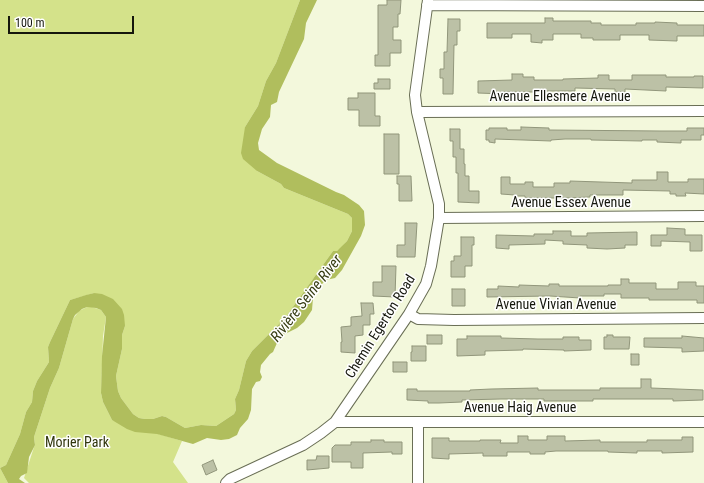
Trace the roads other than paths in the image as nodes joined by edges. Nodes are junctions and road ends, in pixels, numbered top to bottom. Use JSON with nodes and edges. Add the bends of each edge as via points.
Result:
{"nodes":[{"id":1,"x":428,"y":2,"type":"edge"},
{"id":2,"x":704,"y":6,"type":"edge"},
{"id":3,"x":704,"y":111,"type":"edge"},
{"id":4,"x":417,"y":112,"type":"junction"},
{"id":5,"x":704,"y":216,"type":"edge"},
{"id":6,"x":439,"y":218,"type":"junction"},
{"id":7,"x":409,"y":314,"type":"junction"},
{"id":8,"x":704,"y":318,"type":"edge"},
{"id":9,"x":335,"y":422,"type":"junction"},
{"id":10,"x":418,"y":422,"type":"junction"},
{"id":11,"x":704,"y":422,"type":"edge"},
{"id":12,"x":226,"y":483,"type":"edge"},
{"id":13,"x":418,"y":483,"type":"edge"}],
"edges":[{"from":1,"to":2,"type":"street"},
{"from":1,"to":4,"type":"street","name":"Chemin Egerton Road","via":[[415,95]]},
{"from":3,"to":4,"type":"street","name":"Avenue Ellesmere Avenue"},
{"from":4,"to":6,"type":"street","name":"Chemin Egerton Road","via":[[438,198]]},
{"from":5,"to":6,"type":"street","name":"Avenue Essex Avenue"},
{"from":6,"to":7,"type":"street","name":"Chemin Egerton Road","via":[[430,275]]},
{"from":7,"to":8,"type":"street","name":"Avenue Vivian Avenue","via":[[418,319],[454,320]]},
{"from":7,"to":9,"type":"street","name":"Chemin Egerton Road"},
{"from":9,"to":10,"type":"street","name":"Avenue Haig Avenue"},
{"from":9,"to":12,"type":"street","name":"Chemin Egerton Road","via":[[303,445]]},
{"from":10,"to":11,"type":"street","name":"Avenue Haig Avenue"},
{"from":10,"to":13,"type":"street"}]}
